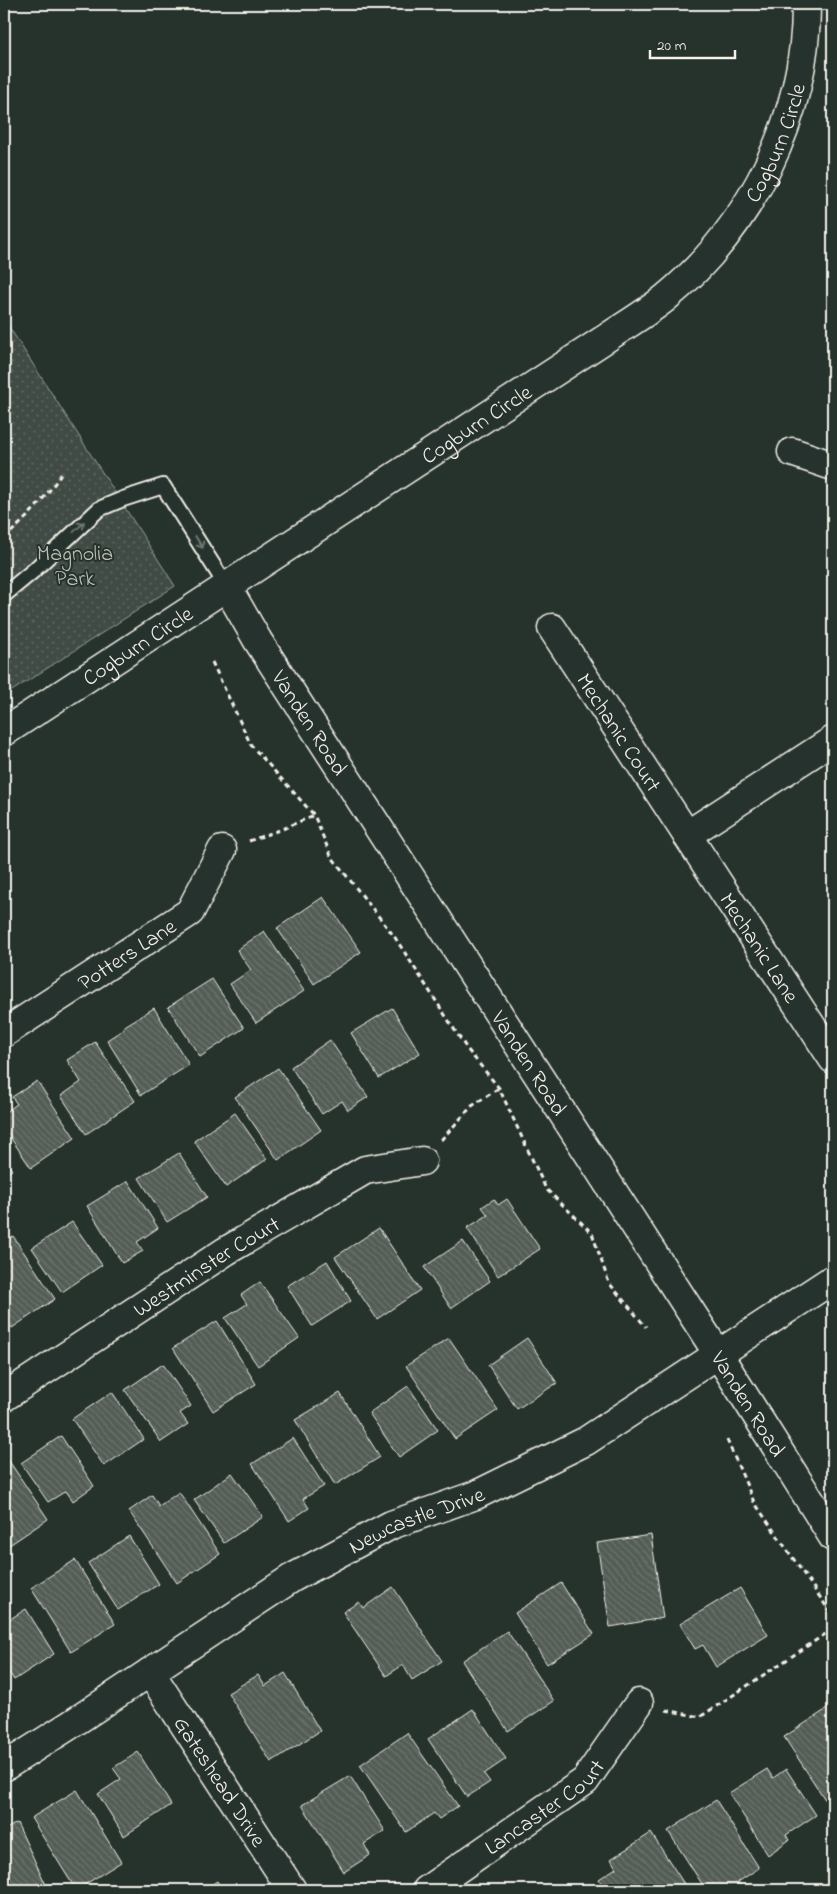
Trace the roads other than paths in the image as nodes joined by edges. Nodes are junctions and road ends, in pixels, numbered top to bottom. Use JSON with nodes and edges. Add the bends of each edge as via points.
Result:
{"nodes":[{"id":1,"x":806,"y":4,"type":"edge"},
{"id":2,"x":792,"y":452,"type":"dead end"},
{"id":3,"x":833,"y":466,"type":"edge"},
{"id":4,"x":227,"y":588,"type":"junction"},
{"id":5,"x":4,"y":596,"type":"edge"},
{"id":6,"x":552,"y":628,"type":"dead end"},
{"id":7,"x":4,"y":732,"type":"edge"},
{"id":8,"x":833,"y":740,"type":"edge"},
{"id":9,"x":687,"y":835,"type":"junction"},
{"id":10,"x":222,"y":850,"type":"road end"},
{"id":11,"x":4,"y":1033,"type":"edge"},
{"id":12,"x":833,"y":1059,"type":"edge"},
{"id":13,"x":422,"y":1161,"type":"road end"},
{"id":14,"x":833,"y":1279,"type":"edge"},
{"id":15,"x":718,"y":1354,"type":"junction"},
{"id":16,"x":4,"y":1397,"type":"edge"},
{"id":17,"x":833,"y":1537,"type":"edge"},
{"id":18,"x":150,"y":1672,"type":"junction"},
{"id":19,"x":639,"y":1703,"type":"road end"},
{"id":20,"x":4,"y":1767,"type":"edge"},
{"id":21,"x":292,"y":1890,"type":"edge"},
{"id":22,"x":427,"y":1890,"type":"edge"}],
"edges":[{"from":1,"to":4,"type":"street","name":"Cogburn Circle","via":[[798,79],[777,147],[745,208],[688,277],[641,315]]},
{"from":2,"to":3,"type":"street"},
{"from":5,"to":4,"type":"lane","one_way":true,"via":[[99,509],[163,486]]},
{"from":4,"to":7,"type":"street","name":"Cogburn Circle"},
{"from":4,"to":15,"type":"street","name":"Vanden Road","via":[[258,641]]},
{"from":6,"to":9,"type":"street","name":"Mechanic Court"},
{"from":8,"to":9,"type":"street"},
{"from":9,"to":12,"type":"street","name":"Mechanic Lane"},
{"from":10,"to":11,"type":"street","name":"Potters Lane","via":[[190,912]]},
{"from":13,"to":16,"type":"street","name":"Westminster Court","via":[[365,1170],[226,1252]]},
{"from":14,"to":15,"type":"street","name":"Newcastle Drive"},
{"from":15,"to":17,"type":"street","name":"Vanden Road"},
{"from":15,"to":18,"type":"street","name":"Newcastle Drive","via":[[586,1441],[476,1495],[391,1525],[292,1578]]},
{"from":18,"to":20,"type":"street","name":"Newcastle Drive"},
{"from":18,"to":21,"type":"street","name":"Gateshead Drive"},
{"from":19,"to":22,"type":"street","name":"Lancaster Court","via":[[585,1781]]}]}
